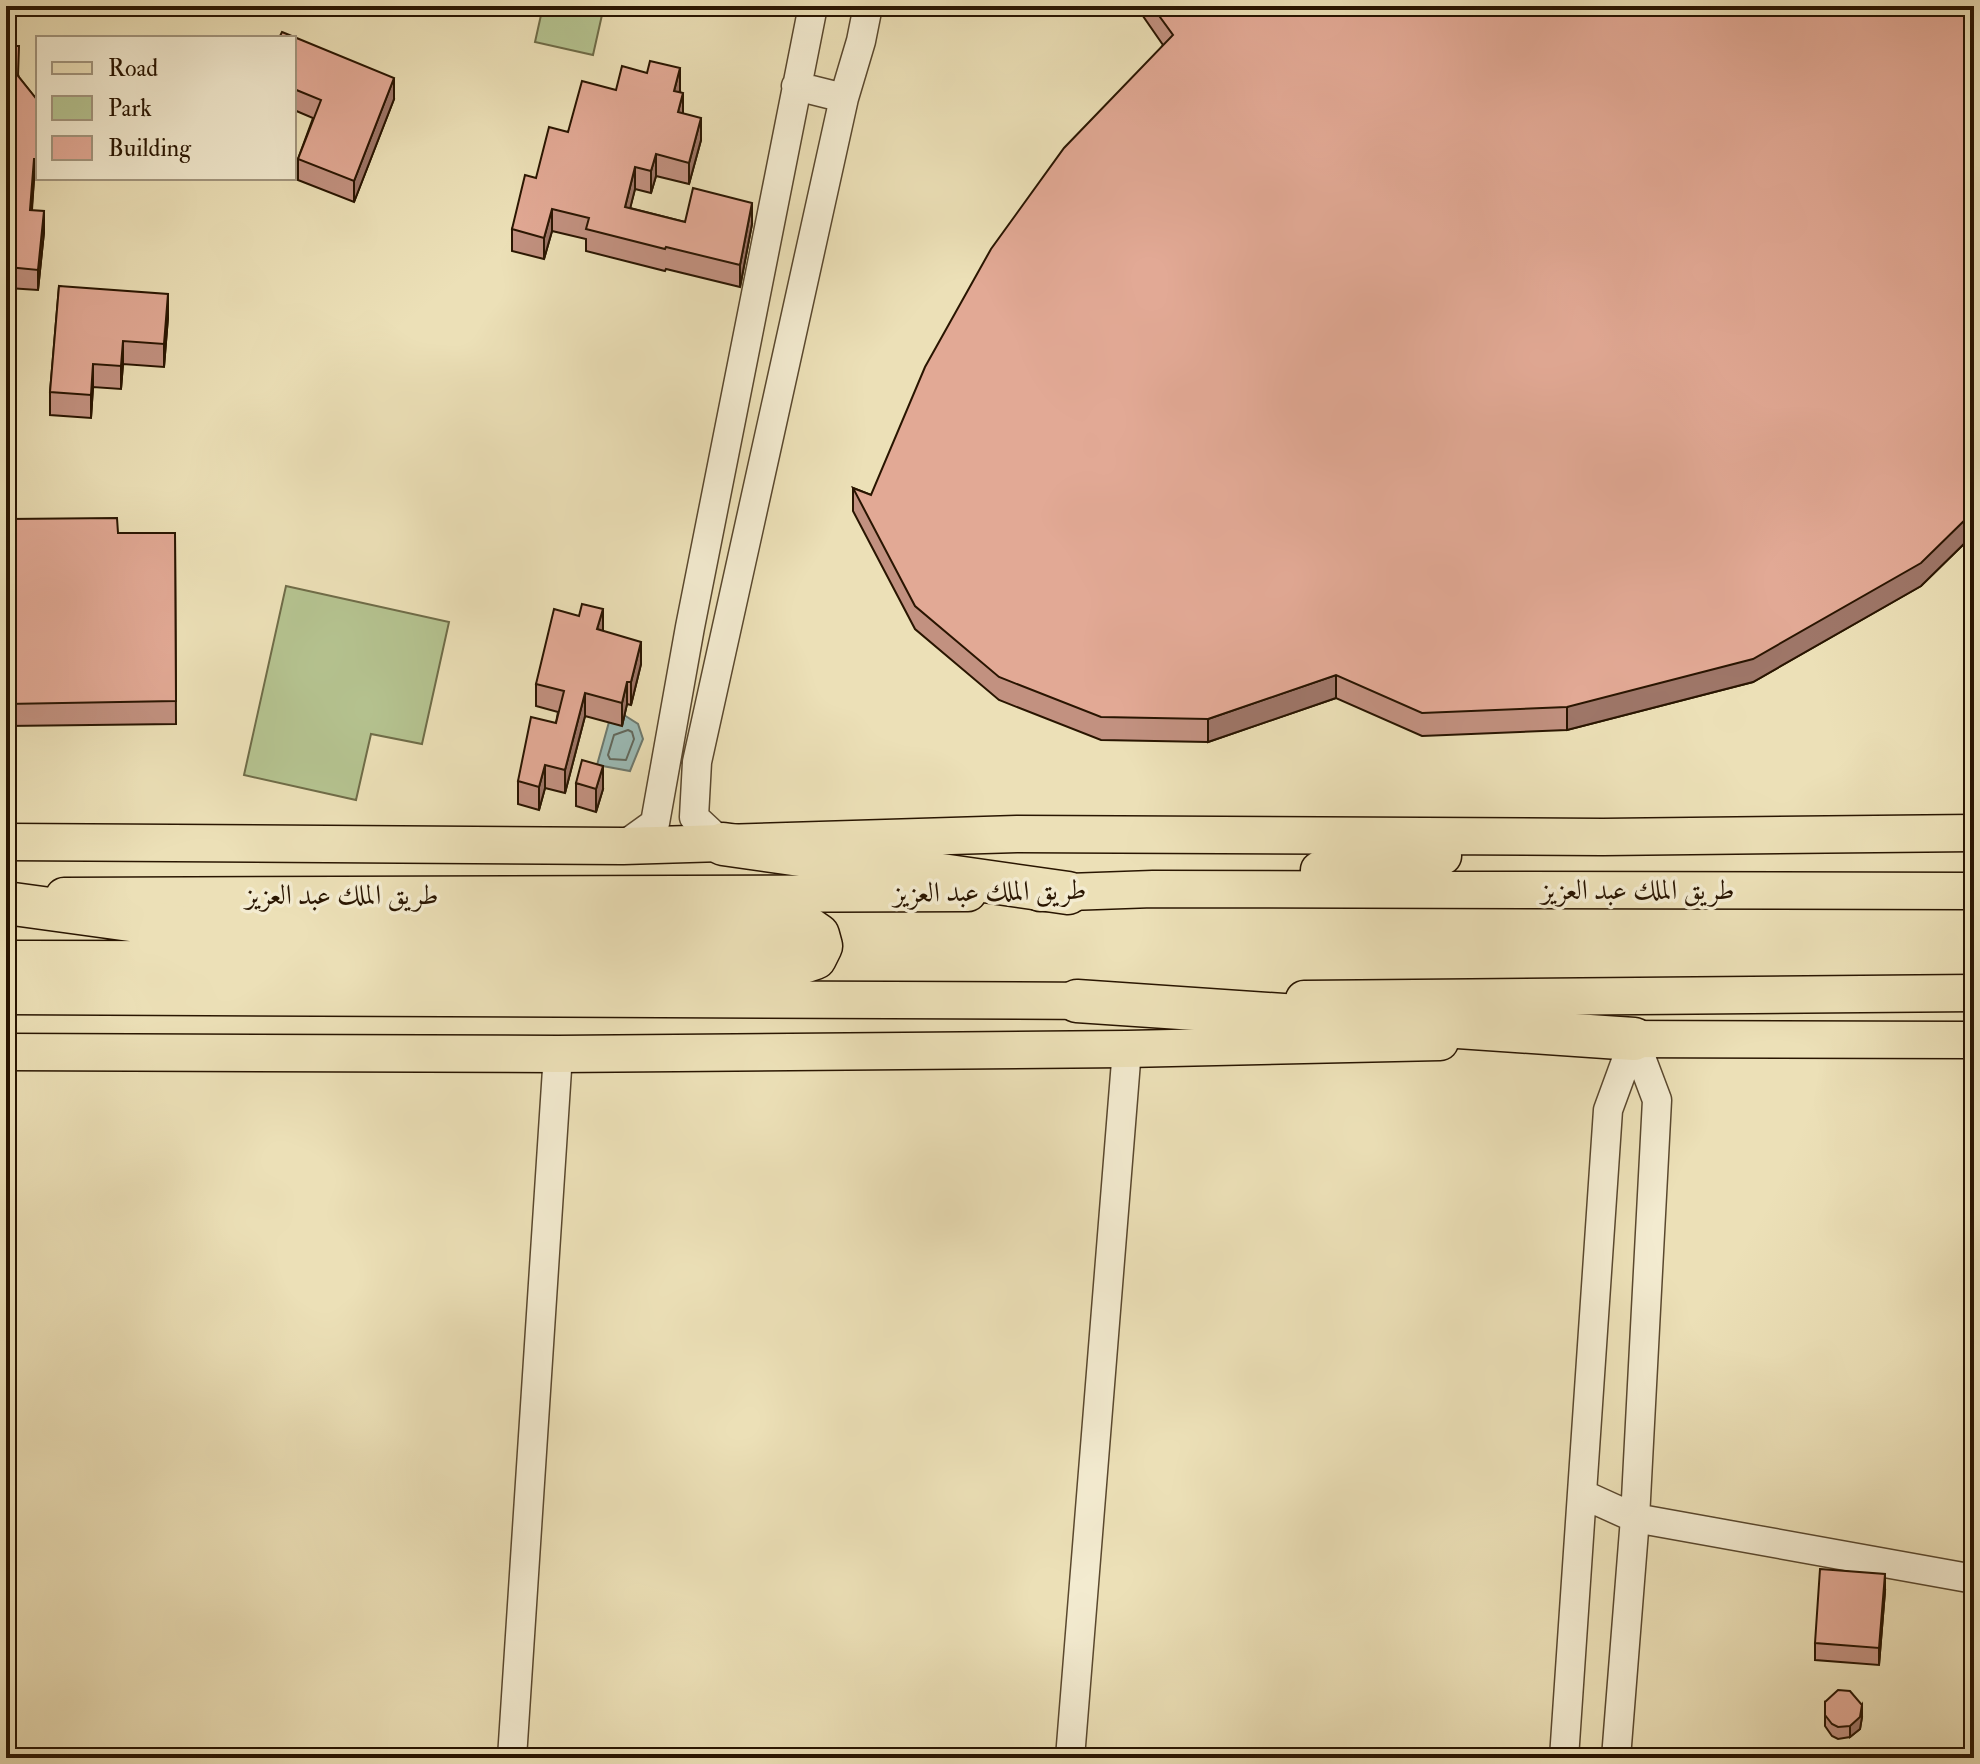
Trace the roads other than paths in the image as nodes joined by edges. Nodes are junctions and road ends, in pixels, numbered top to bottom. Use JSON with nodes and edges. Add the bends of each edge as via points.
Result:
{"nodes":[{"id":1,"x":813,"y":6,"type":"edge"},
{"id":2,"x":868,"y":6,"type":"edge"},
{"id":3,"x":796,"y":86,"type":"junction"},
{"id":4,"x":844,"y":98,"type":"junction"},
{"id":5,"x":1974,"y":833,"type":"edge"},
{"id":6,"x":1603,"y":837,"type":"junction"},
{"id":7,"x":6,"y":842,"type":"edge"},
{"id":8,"x":723,"y":844,"type":"junction"},
{"id":9,"x":623,"y":846,"type":"junction"},
{"id":10,"x":1153,"y":889,"type":"junction"},
{"id":11,"x":1974,"y":891,"type":"edge"},
{"id":12,"x":1068,"y":893,"type":"junction"},
{"id":13,"x":6,"y":900,"type":"edge"},
{"id":14,"x":6,"y":962,"type":"edge"},
{"id":15,"x":1974,"y":993,"type":"edge"},
{"id":16,"x":6,"y":996,"type":"edge"},
{"id":17,"x":1077,"y":1001,"type":"junction"},
{"id":18,"x":1634,"y":1039,"type":"junction"},
{"id":19,"x":1974,"y":1040,"type":"edge"},
{"id":20,"x":1127,"y":1049,"type":"junction"},
{"id":21,"x":6,"y":1052,"type":"edge"},
{"id":22,"x":558,"y":1054,"type":"junction"},
{"id":23,"x":1582,"y":1494,"type":"junction"},
{"id":24,"x":1635,"y":1518,"type":"junction"},
{"id":25,"x":1974,"y":1579,"type":"edge"},
{"id":26,"x":512,"y":1758,"type":"edge"},
{"id":27,"x":1070,"y":1758,"type":"edge"},
{"id":28,"x":1564,"y":1758,"type":"edge"},
{"id":29,"x":1616,"y":1758,"type":"edge"}],
"edges":[{"from":1,"to":3,"type":"street"},
{"from":2,"to":4,"type":"street"},
{"from":3,"to":4,"type":"street"},
{"from":3,"to":9,"type":"street","via":[[655,823]]},
{"from":4,"to":8,"type":"street","via":[[697,762],[694,817]]},
{"from":5,"to":6,"type":"main road"},
{"from":6,"to":8,"type":"main road","via":[[1017,834]]},
{"from":6,"to":10,"type":"main road"},
{"from":7,"to":9,"type":"main road"},
{"from":8,"to":9,"type":"main road"},
{"from":8,"to":12,"type":"highway"},
{"from":10,"to":11,"type":"main road","name":"طريق الملك عبد العزيز"},
{"from":10,"to":12,"type":"main road","name":"طريق الملك عبد العزيز"},
{"from":12,"to":13,"type":"main road","name":"طريق الملك عبد العزيز"},
{"from":13,"to":14,"type":"highway","via":[[196,929],[805,926],[818,935],[821,946],[815,958],[800,963]]},
{"from":15,"to":17,"type":"main road"},
{"from":16,"to":17,"type":"main road"},
{"from":17,"to":18,"type":"highway"},
{"from":18,"to":19,"type":"main road"},
{"from":18,"to":20,"type":"main road"},
{"from":18,"to":23,"type":"street","via":[[1608,1110]]},
{"from":18,"to":24,"type":"street","via":[[1657,1100]]},
{"from":20,"to":22,"type":"main road"},
{"from":20,"to":27,"type":"street"},
{"from":21,"to":22,"type":"main road"},
{"from":22,"to":26,"type":"street"},
{"from":23,"to":24,"type":"street"},
{"from":23,"to":28,"type":"street"},
{"from":24,"to":25,"type":"street"},
{"from":24,"to":29,"type":"street"}]}
